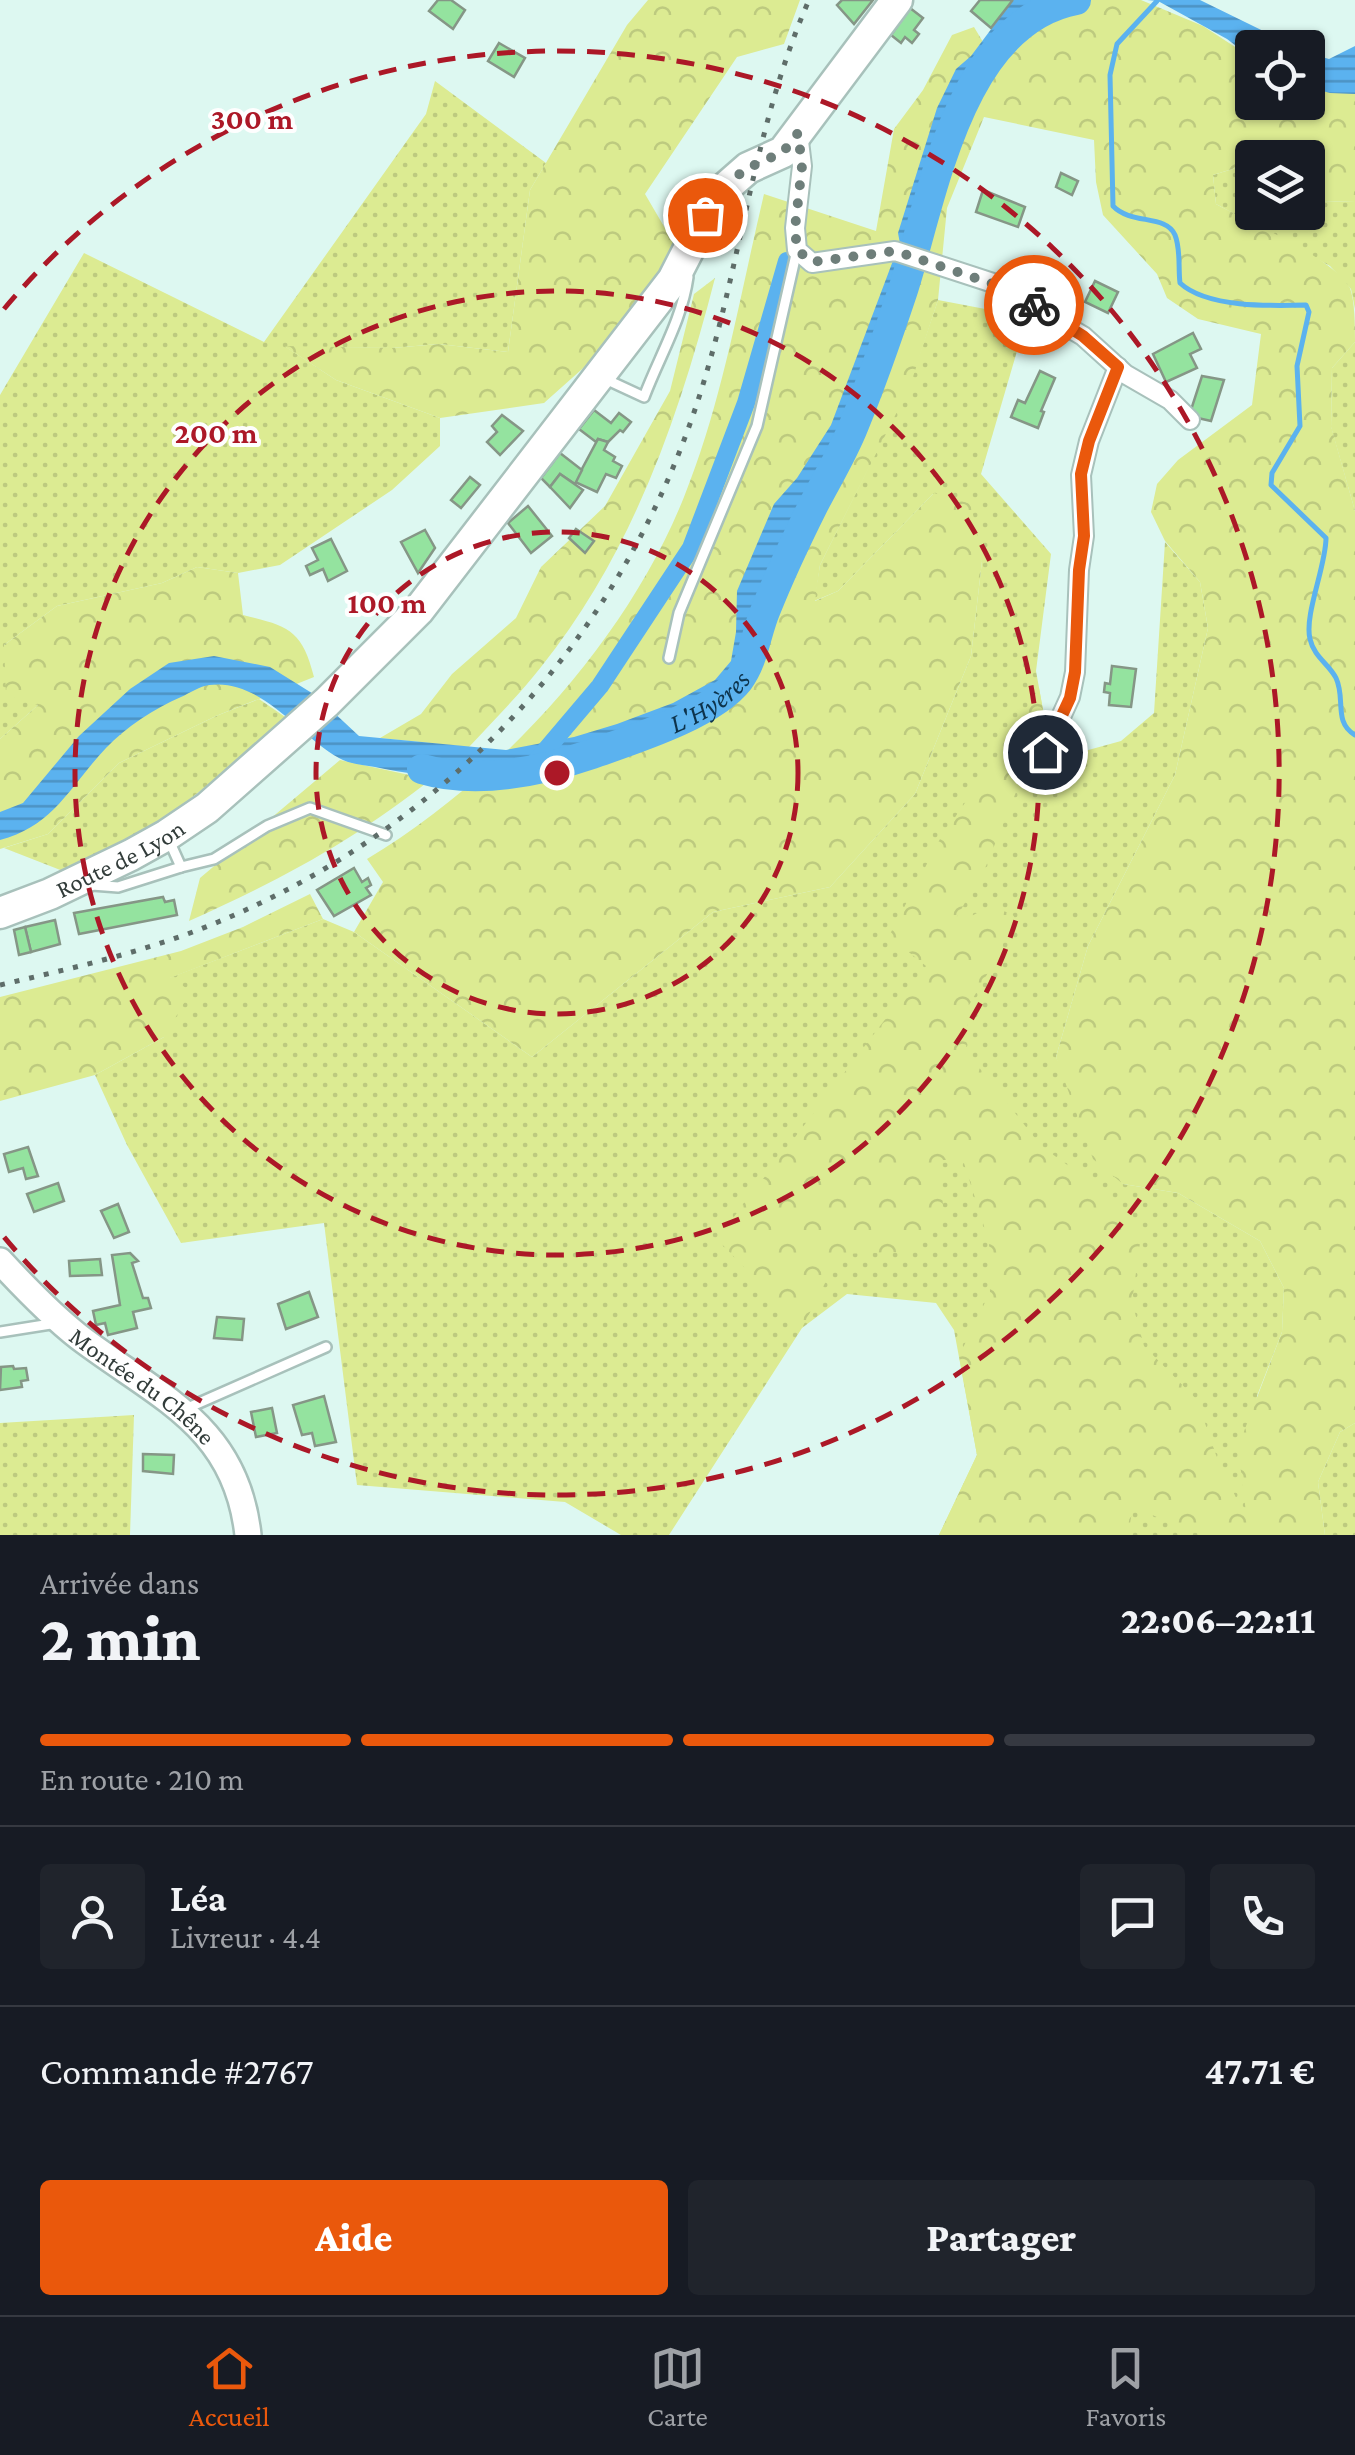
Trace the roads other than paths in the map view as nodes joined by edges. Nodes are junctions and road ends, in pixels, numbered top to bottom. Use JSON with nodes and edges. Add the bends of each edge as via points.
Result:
{"nodes":[{"id":1,"x":897,"y":0,"type":"edge"},
{"id":2,"x":806,"y":122,"type":"junction"},
{"id":3,"x":797,"y":250,"type":"junction"},
{"id":4,"x":677,"y":271,"type":"junction"},
{"id":5,"x":1118,"y":367,"type":"junction"},
{"id":6,"x":600,"y":377,"type":"junction"},
{"id":7,"x":1190,"y":420,"type":"dead end"},
{"id":8,"x":669,"y":658,"type":"dead end"},
{"id":9,"x":1045,"y":752,"type":"dead end"},
{"id":10,"x":386,"y":835,"type":"dead end"},
{"id":11,"x":167,"y":836,"type":"junction"},
{"id":12,"x":181,"y":867,"type":"junction"},
{"id":13,"x":72,"y":883,"type":"junction"},
{"id":14,"x":0,"y":912,"type":"edge"},
{"id":15,"x":0,"y":1261,"type":"edge"},
{"id":16,"x":63,"y":1322,"type":"junction"},
{"id":17,"x":0,"y":1332,"type":"edge"},
{"id":18,"x":326,"y":1347,"type":"dead end"},
{"id":19,"x":181,"y":1411,"type":"junction"},
{"id":20,"x":248,"y":1535,"type":"edge"}],
"edges":[{"from":1,"to":2,"type":"main road","name":"Route de Lyon"},
{"from":2,"to":3,"type":"street"},
{"from":2,"to":4,"type":"main road","name":"Route de Lyon","via":[[783,152],[748,168],[716,196]]},
{"from":3,"to":5,"type":"street","via":[[812,262],[895,251],[993,284],[1044,310]]},
{"from":3,"to":8,"type":"lane","via":[[757,426],[680,613]]},
{"from":4,"to":6,"type":"main road","name":"Route de Lyon"},
{"from":4,"to":6,"type":"lane","via":[[689,278],[682,310],[644,397]]},
{"from":5,"to":7,"type":"street"},
{"from":5,"to":9,"type":"street","via":[[1081,474],[1075,672]]},
{"from":6,"to":11,"type":"main road","name":"Route de Lyon","via":[[418,612],[327,702]]},
{"from":10,"to":12,"type":"lane","via":[[310,808],[214,859]]},
{"from":11,"to":12,"type":"lane"},
{"from":11,"to":13,"type":"main road","name":"Route de Lyon"},
{"from":12,"to":13,"type":"lane","via":[[118,887]]},
{"from":13,"to":14,"type":"main road","name":"Route de Lyon"},
{"from":15,"to":16,"type":"street","name":"Montée du Chêne"},
{"from":16,"to":17,"type":"lane"},
{"from":16,"to":19,"type":"street","name":"Montée du Chêne"},
{"from":18,"to":19,"type":"lane"},
{"from":19,"to":20,"type":"street","name":"Montée du Chêne","via":[[228,1460],[245,1503]]}]}
